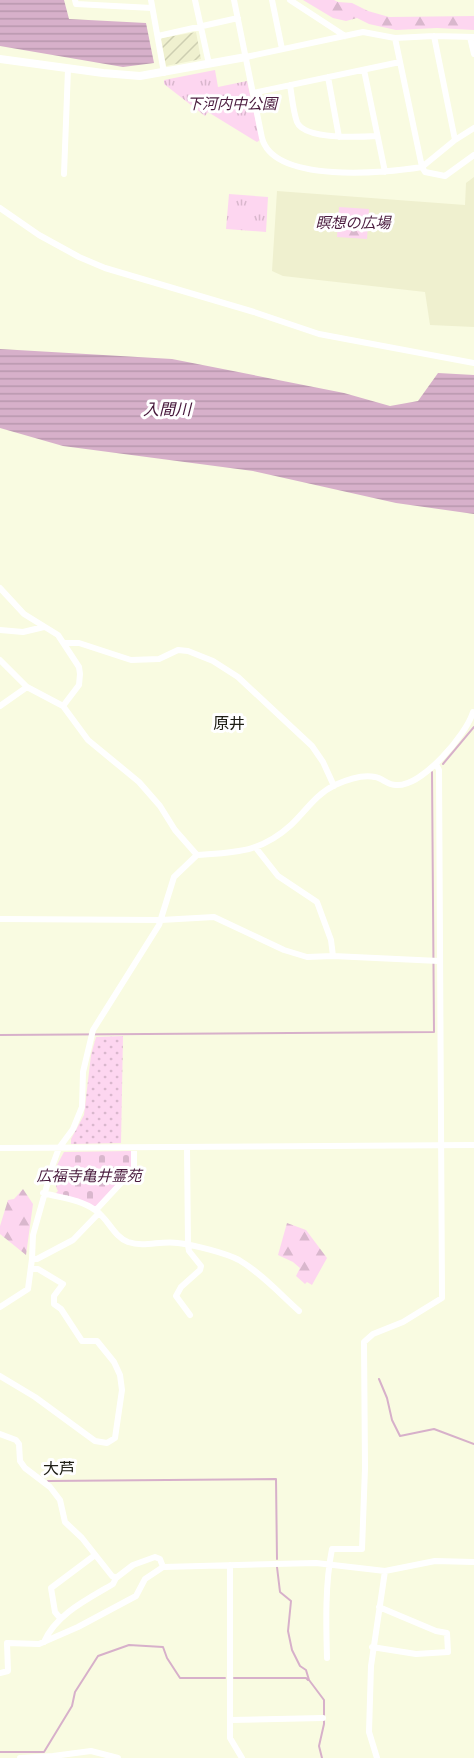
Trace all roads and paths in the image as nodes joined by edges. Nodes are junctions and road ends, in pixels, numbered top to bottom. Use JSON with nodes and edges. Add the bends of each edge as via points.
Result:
{"nodes":[{"id":1,"x":75,"y":0,"type":"edge"},
{"id":2,"x":151,"y":0,"type":"edge"},
{"id":3,"x":195,"y":0,"type":"edge"},
{"id":4,"x":234,"y":0,"type":"edge"},
{"id":5,"x":273,"y":0,"type":"edge"},
{"id":6,"x":290,"y":0,"type":"edge"},
{"id":7,"x":113,"y":3,"type":"edge"},
{"id":8,"x":152,"y":8,"type":"junction"},
{"id":9,"x":238,"y":18,"type":"junction"},
{"id":10,"x":200,"y":27,"type":"junction"},
{"id":11,"x":158,"y":36,"type":"junction"},
{"id":12,"x":345,"y":36,"type":"junction"},
{"id":13,"x":434,"y":36,"type":"junction"},
{"id":14,"x":472,"y":37,"type":"edge"},
{"id":15,"x":395,"y":38,"type":"junction"},
{"id":16,"x":282,"y":49,"type":"junction"},
{"id":17,"x":474,"y":54,"type":"edge"},
{"id":18,"x":246,"y":57,"type":"junction"},
{"id":19,"x":0,"y":59,"type":"edge"},
{"id":20,"x":400,"y":62,"type":"junction"},
{"id":21,"x":208,"y":64,"type":"junction"},
{"id":22,"x":68,"y":69,"type":"junction"},
{"id":23,"x":364,"y":70,"type":"junction"},
{"id":24,"x":164,"y":73,"type":"junction"},
{"id":25,"x":328,"y":77,"type":"junction"},
{"id":26,"x":290,"y":85,"type":"junction"},
{"id":27,"x":253,"y":93,"type":"junction"},
{"id":28,"x":474,"y":128,"type":"edge"},
{"id":29,"x":377,"y":136,"type":"junction"},
{"id":30,"x":339,"y":137,"type":"junction"},
{"id":31,"x":455,"y":140,"type":"junction"},
{"id":32,"x":474,"y":155,"type":"edge"},
{"id":33,"x":422,"y":167,"type":"junction"},
{"id":34,"x":385,"y":172,"type":"junction"},
{"id":35,"x":64,"y":174,"type":"dead end"},
{"id":36,"x":0,"y":208,"type":"edge"},
{"id":37,"x":474,"y":363,"type":"edge"},
{"id":38,"x":0,"y":588,"type":"edge"},
{"id":39,"x":44,"y":627,"type":"junction"},
{"id":40,"x":0,"y":630,"type":"edge"},
{"id":41,"x":65,"y":643,"type":"junction"},
{"id":42,"x":0,"y":660,"type":"edge"},
{"id":43,"x":27,"y":687,"type":"junction"},
{"id":44,"x":0,"y":706,"type":"edge"},
{"id":45,"x":63,"y":706,"type":"junction"},
{"id":46,"x":473,"y":712,"type":"edge"},
{"id":47,"x":436,"y":764,"type":"junction"},
{"id":48,"x":334,"y":786,"type":"junction"},
{"id":49,"x":256,"y":848,"type":"junction"},
{"id":50,"x":197,"y":855,"type":"junction"},
{"id":51,"x":0,"y":919,"type":"edge"},
{"id":52,"x":161,"y":920,"type":"junction"},
{"id":53,"x":333,"y":956,"type":"junction"},
{"id":54,"x":439,"y":961,"type":"junction"},
{"id":55,"x":441,"y":1145,"type":"junction"},
{"id":56,"x":474,"y":1145,"type":"edge"},
{"id":57,"x":187,"y":1147,"type":"junction"},
{"id":58,"x":0,"y":1148,"type":"edge"},
{"id":59,"x":59,"y":1148,"type":"junction"},
{"id":60,"x":134,"y":1148,"type":"junction"},
{"id":61,"x":43,"y":1193,"type":"junction"},
{"id":62,"x":98,"y":1211,"type":"junction"},
{"id":63,"x":188,"y":1245,"type":"junction"},
{"id":64,"x":32,"y":1259,"type":"junction"},
{"id":65,"x":31,"y":1269,"type":"junction"},
{"id":66,"x":0,"y":1307,"type":"edge"},
{"id":67,"x":299,"y":1311,"type":"dead end"},
{"id":68,"x":190,"y":1315,"type":"dead end"},
{"id":69,"x":0,"y":1376,"type":"edge"},
{"id":70,"x":0,"y":1435,"type":"edge"},
{"id":71,"x":95,"y":1555,"type":"junction"},
{"id":72,"x":474,"y":1562,"type":"edge"},
{"id":73,"x":230,"y":1565,"type":"junction"},
{"id":74,"x":329,"y":1565,"type":"junction"},
{"id":75,"x":163,"y":1567,"type":"junction"},
{"id":76,"x":385,"y":1571,"type":"junction"},
{"id":77,"x":116,"y":1578,"type":"junction"},
{"id":78,"x":379,"y":1607,"type":"junction"},
{"id":79,"x":60,"y":1618,"type":"junction"},
{"id":80,"x":44,"y":1642,"type":"junction"},
{"id":81,"x":4,"y":1644,"type":"edge"},
{"id":82,"x":372,"y":1647,"type":"junction"},
{"id":83,"x":327,"y":1658,"type":"dead end"},
{"id":84,"x":0,"y":1674,"type":"edge"},
{"id":85,"x":323,"y":1718,"type":"dead end"},
{"id":86,"x":230,"y":1720,"type":"junction"},
{"id":87,"x":20,"y":1758,"type":"edge"},
{"id":88,"x":118,"y":1758,"type":"edge"},
{"id":89,"x":243,"y":1758,"type":"edge"},
{"id":90,"x":377,"y":1758,"type":"edge"}],
"edges":[{"from":1,"to":7,"type":"street","via":[[76,4]]},
{"from":2,"to":8,"type":"street"},
{"from":3,"to":10,"type":"street"},
{"from":4,"to":9,"type":"street"},
{"from":5,"to":16,"type":"street"},
{"from":6,"to":12,"type":"street"},
{"from":7,"to":8,"type":"street"},
{"from":8,"to":11,"type":"street"},
{"from":9,"to":10,"type":"street"},
{"from":9,"to":18,"type":"street"},
{"from":10,"to":11,"type":"street"},
{"from":10,"to":21,"type":"street"},
{"from":11,"to":24,"type":"street"},
{"from":12,"to":15,"type":"street","via":[[363,32]]},
{"from":12,"to":16,"type":"street"},
{"from":13,"to":14,"type":"street"},
{"from":13,"to":15,"type":"street"},
{"from":13,"to":31,"type":"street"},
{"from":14,"to":17,"type":"street"},
{"from":15,"to":20,"type":"street"},
{"from":16,"to":18,"type":"street"},
{"from":18,"to":21,"type":"street"},
{"from":18,"to":27,"type":"street"},
{"from":19,"to":22,"type":"street"},
{"from":20,"to":23,"type":"street"},
{"from":20,"to":33,"type":"street"},
{"from":21,"to":24,"type":"street"},
{"from":22,"to":24,"type":"street","via":[[124,76]]},
{"from":22,"to":35,"type":"street"},
{"from":23,"to":25,"type":"street"},
{"from":23,"to":29,"type":"street"},
{"from":25,"to":26,"type":"street"},
{"from":25,"to":30,"type":"street"},
{"from":26,"to":27,"type":"street"},
{"from":26,"to":30,"type":"street","via":[[301,128]]},
{"from":27,"to":34,"type":"street","via":[[264,146],[273,155],[324,171]]},
{"from":28,"to":31,"type":"street"},
{"from":29,"to":30,"type":"street"},
{"from":29,"to":34,"type":"street"},
{"from":31,"to":33,"type":"street"},
{"from":32,"to":33,"type":"street","via":[[445,176],[425,172]]},
{"from":33,"to":34,"type":"street"},
{"from":36,"to":37,"type":"street","via":[[39,235],[105,268],[319,334]]},
{"from":38,"to":39,"type":"street","via":[[24,614]]},
{"from":39,"to":40,"type":"street","via":[[23,632]]},
{"from":39,"to":41,"type":"street"},
{"from":41,"to":45,"type":"street","via":[[80,674],[76,690]]},
{"from":41,"to":48,"type":"street","via":[[79,643],[131,660],[159,659],[178,650],[213,661],[238,677],[312,746]]},
{"from":42,"to":43,"type":"street"},
{"from":43,"to":44,"type":"street"},
{"from":43,"to":45,"type":"street"},
{"from":45,"to":50,"type":"street","via":[[88,740],[139,782]]},
{"from":46,"to":47,"type":"street","via":[[448,753]]},
{"from":47,"to":48,"type":"street","via":[[399,786],[363,777]]},
{"from":47,"to":54,"type":"street"},
{"from":48,"to":49,"type":"street","via":[[279,834]]},
{"from":49,"to":50,"type":"street"},
{"from":49,"to":53,"type":"street","via":[[278,876],[317,902]]},
{"from":50,"to":52,"type":"street","via":[[174,877]]},
{"from":51,"to":52,"type":"street"},
{"from":52,"to":53,"type":"street","via":[[214,917],[298,955]]},
{"from":52,"to":59,"type":"street","via":[[93,1033],[84,1072],[82,1107]]},
{"from":53,"to":54,"type":"street"},
{"from":54,"to":55,"type":"street"},
{"from":55,"to":56,"type":"street"},
{"from":55,"to":57,"type":"street"},
{"from":55,"to":74,"type":"street","via":[[442,1298],[364,1342],[362,1549],[332,1549]]},
{"from":57,"to":60,"type":"street"},
{"from":57,"to":63,"type":"street"},
{"from":58,"to":59,"type":"street"},
{"from":59,"to":60,"type":"street"},
{"from":59,"to":61,"type":"street"},
{"from":60,"to":62,"type":"street","via":[[134,1169]]},
{"from":61,"to":62,"type":"street","via":[[79,1201]]},
{"from":61,"to":64,"type":"street"},
{"from":62,"to":63,"type":"street","via":[[128,1242]]},
{"from":62,"to":64,"type":"street","via":[[73,1240]]},
{"from":63,"to":67,"type":"street","via":[[239,1260]]},
{"from":63,"to":68,"type":"street","via":[[200,1263],[200,1270],[176,1296]]},
{"from":64,"to":65,"type":"street"},
{"from":65,"to":66,"type":"street","via":[[28,1289]]},
{"from":65,"to":69,"type":"street","via":[[63,1284],[54,1296],[54,1304],[82,1341],[97,1341],[118,1368],[122,1390],[115,1438],[107,1443],[94,1441]]},
{"from":70,"to":71,"type":"street","via":[[16,1440],[20,1461],[60,1500],[65,1522]]},
{"from":71,"to":77,"type":"street"},
{"from":71,"to":79,"type":"street","via":[[51,1588],[55,1612]]},
{"from":72,"to":76,"type":"street","via":[[435,1562]]},
{"from":73,"to":74,"type":"street"},
{"from":73,"to":75,"type":"street"},
{"from":73,"to":86,"type":"street"},
{"from":74,"to":76,"type":"street"},
{"from":74,"to":83,"type":"street"},
{"from":75,"to":77,"type":"street","via":[[160,1559],[146,1559]]},
{"from":75,"to":80,"type":"street","via":[[145,1579],[136,1596]]},
{"from":76,"to":78,"type":"street"},
{"from":77,"to":79,"type":"street","via":[[113,1584]]},
{"from":78,"to":82,"type":"street"},
{"from":78,"to":82,"type":"street","via":[[447,1633],[448,1652],[416,1654]]},
{"from":79,"to":80,"type":"street"},
{"from":80,"to":81,"type":"street"},
{"from":81,"to":84,"type":"street","via":[[8,1671]]},
{"from":82,"to":90,"type":"street","via":[[369,1732]]},
{"from":85,"to":86,"type":"street"},
{"from":86,"to":89,"type":"street","via":[[230,1738]]},
{"from":87,"to":88,"type":"street","via":[[91,1751]]}]}
